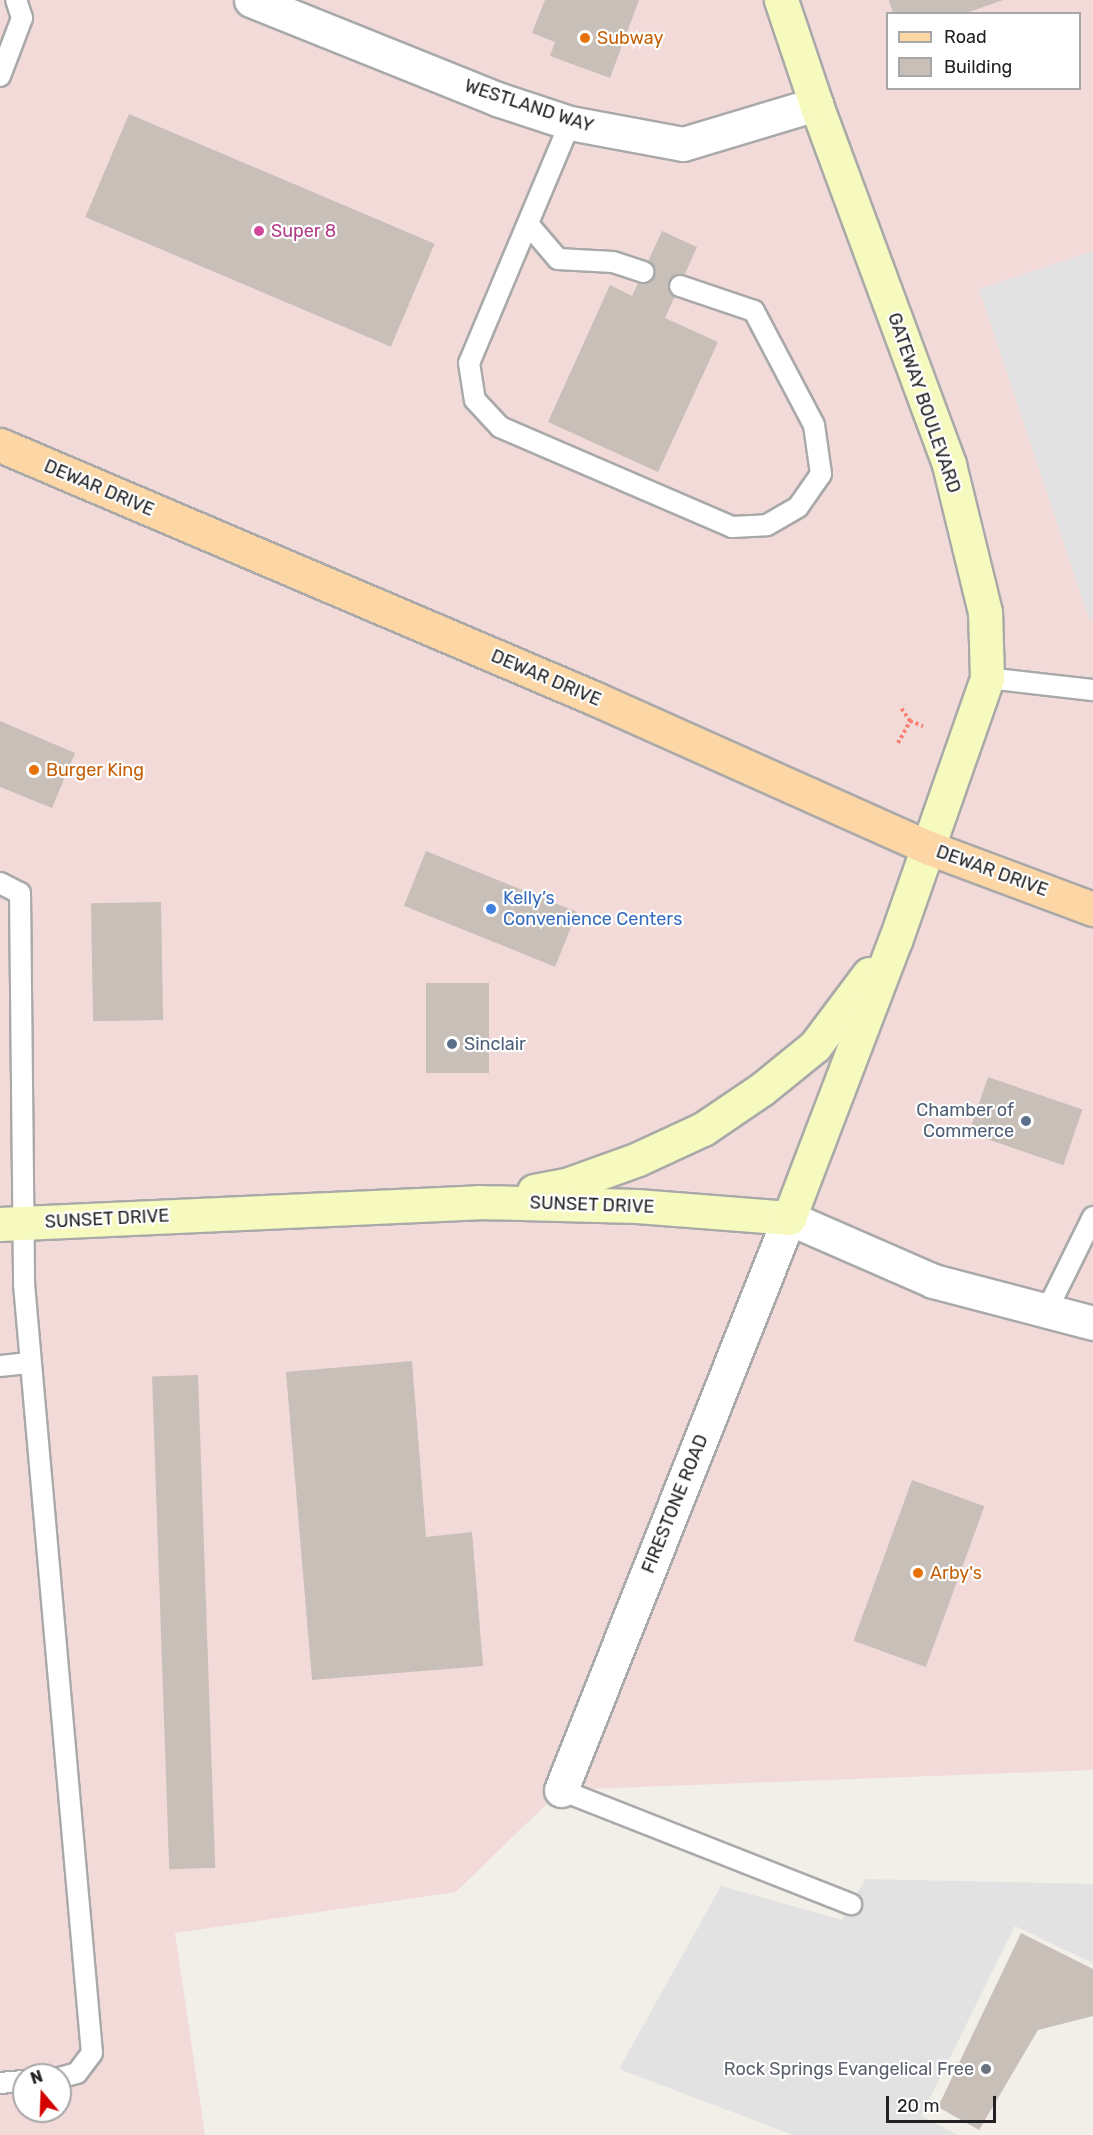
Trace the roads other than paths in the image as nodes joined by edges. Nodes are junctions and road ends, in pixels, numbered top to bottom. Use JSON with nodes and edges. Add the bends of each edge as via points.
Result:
{"nodes":[{"id":1,"x":16,"y":0,"type":"edge"},
{"id":2,"x":250,"y":0,"type":"edge"},
{"id":3,"x":781,"y":0,"type":"edge"},
{"id":4,"x":0,"y":76,"type":"edge"},
{"id":5,"x":816,"y":104,"type":"junction"},
{"id":6,"x":570,"y":123,"type":"junction"},
{"id":7,"x":528,"y":224,"type":"junction"},
{"id":8,"x":644,"y":272,"type":"dead end"},
{"id":9,"x":680,"y":286,"type":"dead end"},
{"id":10,"x":0,"y":446,"type":"edge"},
{"id":11,"x":987,"y":678,"type":"junction"},
{"id":12,"x":1093,"y":690,"type":"edge"},
{"id":13,"x":927,"y":847,"type":"junction"},
{"id":14,"x":0,"y":883,"type":"edge"},
{"id":15,"x":1093,"y":909,"type":"edge"},
{"id":16,"x":891,"y":943,"type":"junction"},
{"id":17,"x":478,"y":1202,"type":"junction"},
{"id":18,"x":1093,"y":1217,"type":"edge"},
{"id":19,"x":789,"y":1218,"type":"junction"},
{"id":20,"x":12,"y":1223,"type":"edge"},
{"id":21,"x":1046,"y":1312,"type":"junction"},
{"id":22,"x":1093,"y":1323,"type":"edge"},
{"id":23,"x":30,"y":1363,"type":"junction"},
{"id":24,"x":0,"y":1366,"type":"edge"},
{"id":25,"x":561,"y":1790,"type":"joint"},
{"id":26,"x":851,"y":1904,"type":"dead end"},
{"id":27,"x":72,"y":2074,"type":"edge"}],
"edges":[{"from":1,"to":4,"type":"lane","via":[[22,18]]},
{"from":2,"to":6,"type":"street","name":"WESTLAND WAY","via":[[497,99]]},
{"from":3,"to":5,"type":"street","name":"GATEWAY BOULEVARD"},
{"from":5,"to":6,"type":"street","name":"WESTLAND WAY","via":[[683,144]]},
{"from":5,"to":11,"type":"street","name":"GATEWAY BOULEVARD","via":[[949,464],[985,612]]},
{"from":6,"to":7,"type":"lane"},
{"from":7,"to":8,"type":"lane","via":[[558,259],[613,262]]},
{"from":7,"to":9,"type":"lane","via":[[469,363],[475,400],[500,427],[732,526],[766,525],[798,507],[821,474],[814,425],[754,310]]},
{"from":10,"to":13,"type":"main road","name":"DEWAR DRIVE","via":[[585,694]]},
{"from":11,"to":12,"type":"lane"},
{"from":11,"to":13,"type":"street","name":"GATEWAY BOULEVARD"},
{"from":13,"to":15,"type":"main road","name":"DEWAR DRIVE"},
{"from":13,"to":16,"type":"street"},
{"from":14,"to":20,"type":"lane","via":[[20,892]]},
{"from":16,"to":17,"type":"street","via":[[815,1046],[703,1129],[638,1159],[569,1184]]},
{"from":16,"to":19,"type":"street"},
{"from":17,"to":19,"type":"street","name":"SUNSET DRIVE","via":[[638,1206]]},
{"from":17,"to":20,"type":"street","name":"SUNSET DRIVE"},
{"from":18,"to":21,"type":"lane"},
{"from":19,"to":21,"type":"street","via":[[933,1281]]},
{"from":19,"to":25,"type":"street","name":"FIRESTONE ROAD"},
{"from":20,"to":23,"type":"lane","via":[[24,1284]]},
{"from":21,"to":22,"type":"street"},
{"from":23,"to":24,"type":"lane"},
{"from":23,"to":27,"type":"lane","via":[[92,2053]]},
{"from":25,"to":26,"type":"lane"}]}
